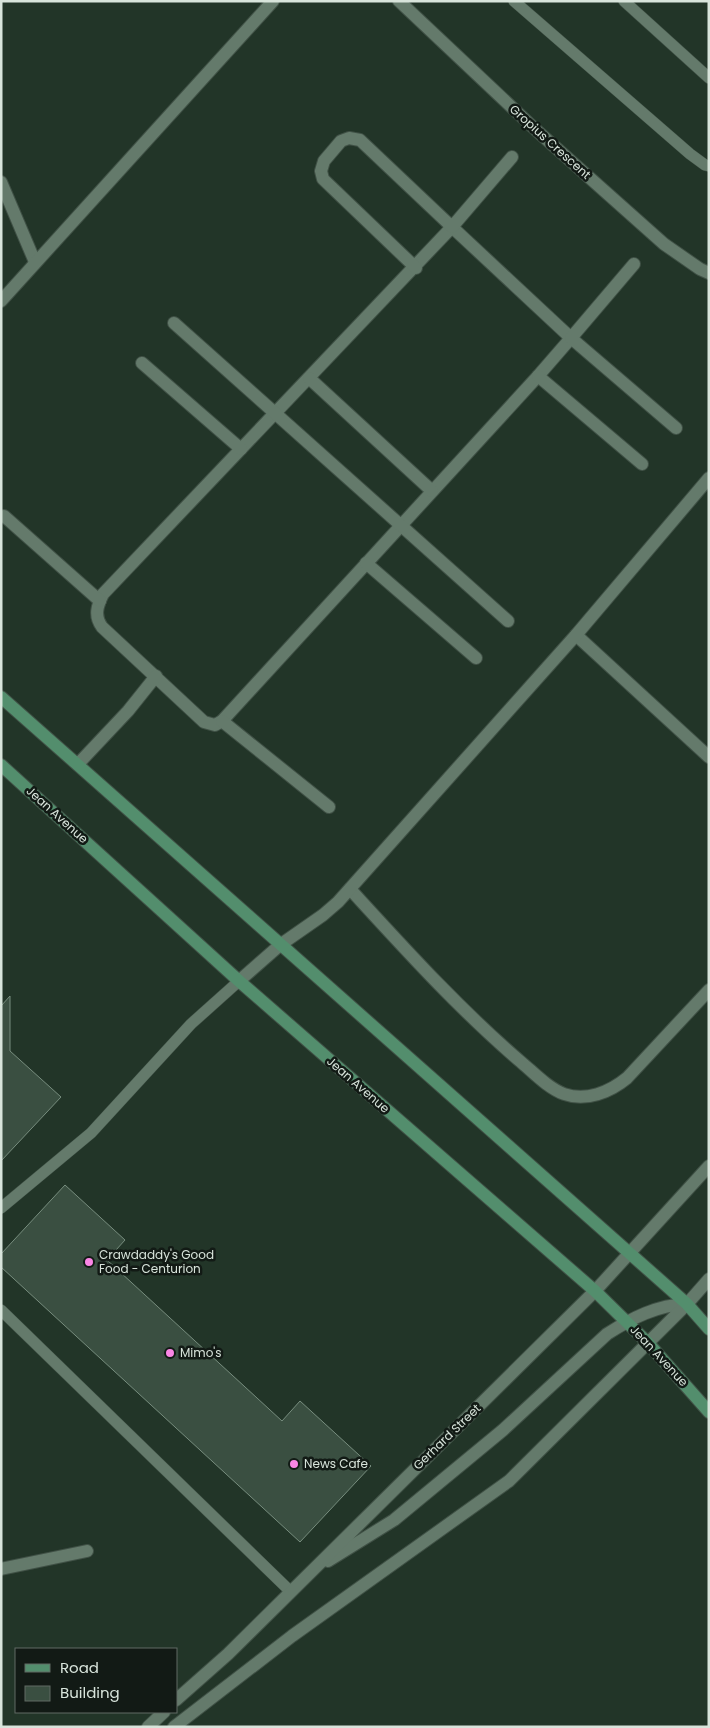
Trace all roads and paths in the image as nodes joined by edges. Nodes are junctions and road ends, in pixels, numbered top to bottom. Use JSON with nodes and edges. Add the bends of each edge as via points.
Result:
{"nodes":[{"id":1,"x":273,"y":1,"type":"edge"},
{"id":2,"x":399,"y":1,"type":"edge"},
{"id":3,"x":514,"y":1,"type":"edge"},
{"id":4,"x":624,"y":1,"type":"edge"},
{"id":5,"x":709,"y":78,"type":"edge"},
{"id":6,"x":512,"y":157,"type":"dead end"},
{"id":7,"x":709,"y":166,"type":"edge"},
{"id":8,"x":1,"y":182,"type":"edge"},
{"id":9,"x":452,"y":228,"type":"junction"},
{"id":10,"x":35,"y":262,"type":"junction"},
{"id":11,"x":634,"y":264,"type":"dead end"},
{"id":12,"x":416,"y":268,"type":"junction"},
{"id":13,"x":709,"y":273,"type":"edge"},
{"id":14,"x":1,"y":301,"type":"edge"},
{"id":15,"x":174,"y":323,"type":"dead end"},
{"id":16,"x":571,"y":338,"type":"junction"},
{"id":17,"x":142,"y":363,"type":"dead end"},
{"id":18,"x":538,"y":376,"type":"junction"},
{"id":19,"x":309,"y":378,"type":"junction"},
{"id":20,"x":274,"y":414,"type":"junction"},
{"id":21,"x":676,"y":428,"type":"dead end"},
{"id":22,"x":241,"y":449,"type":"junction"},
{"id":23,"x":642,"y":464,"type":"dead end"},
{"id":24,"x":709,"y":478,"type":"edge"},
{"id":25,"x":432,"y":491,"type":"junction"},
{"id":26,"x":4,"y":516,"type":"dead end"},
{"id":27,"x":400,"y":526,"type":"junction"},
{"id":28,"x":366,"y":563,"type":"junction"},
{"id":29,"x":100,"y":601,"type":"junction"},
{"id":30,"x":508,"y":621,"type":"dead end"},
{"id":31,"x":576,"y":635,"type":"junction"},
{"id":32,"x":476,"y":658,"type":"dead end"},
{"id":33,"x":156,"y":676,"type":"junction"},
{"id":34,"x":1,"y":697,"type":"edge"},
{"id":35,"x":222,"y":721,"type":"junction"},
{"id":36,"x":709,"y":757,"type":"edge"},
{"id":37,"x":78,"y":764,"type":"junction"},
{"id":38,"x":1,"y":765,"type":"edge"},
{"id":39,"x":329,"y":807,"type":"dead end"},
{"id":40,"x":350,"y":889,"type":"junction"},
{"id":41,"x":280,"y":944,"type":"junction"},
{"id":42,"x":239,"y":981,"type":"junction"},
{"id":43,"x":709,"y":990,"type":"edge"},
{"id":44,"x":709,"y":1166,"type":"edge"},
{"id":45,"x":1,"y":1208,"type":"edge"},
{"id":46,"x":630,"y":1254,"type":"junction"},
{"id":47,"x":709,"y":1279,"type":"edge"},
{"id":48,"x":595,"y":1291,"type":"junction"},
{"id":49,"x":687,"y":1304,"type":"junction"},
{"id":50,"x":1,"y":1310,"type":"edge"},
{"id":51,"x":626,"y":1322,"type":"junction"},
{"id":52,"x":709,"y":1329,"type":"edge"},
{"id":53,"x":648,"y":1343,"type":"junction"},
{"id":54,"x":709,"y":1412,"type":"edge"},
{"id":55,"x":86,"y":1551,"type":"dead end"},
{"id":56,"x":1,"y":1569,"type":"edge"},
{"id":57,"x":309,"y":1573,"type":"junction"},
{"id":58,"x":290,"y":1591,"type":"junction"},
{"id":59,"x":178,"y":1698,"type":"edge"},
{"id":60,"x":163,"y":1713,"type":"edge"},
{"id":61,"x":148,"y":1727,"type":"edge"},
{"id":62,"x":174,"y":1727,"type":"edge"}],
"edges":[{"from":1,"to":10,"type":"street"},
{"from":2,"to":13,"type":"street","name":"Gropius Crescent","via":[[536,130],[650,231],[700,270]]},
{"from":3,"to":7,"type":"lane","via":[[690,154]]},
{"from":4,"to":5,"type":"lane"},
{"from":6,"to":9,"type":"street"},
{"from":8,"to":10,"type":"street"},
{"from":9,"to":12,"type":"street"},
{"from":9,"to":12,"type":"street","via":[[360,140],[349,138],[341,141],[324,161],[323,179]]},
{"from":9,"to":16,"type":"street"},
{"from":10,"to":14,"type":"street"},
{"from":11,"to":16,"type":"street"},
{"from":12,"to":19,"type":"street"},
{"from":15,"to":20,"type":"street"},
{"from":16,"to":18,"type":"street"},
{"from":16,"to":21,"type":"street"},
{"from":17,"to":22,"type":"street"},
{"from":18,"to":23,"type":"street"},
{"from":18,"to":25,"type":"street"},
{"from":19,"to":20,"type":"street"},
{"from":19,"to":25,"type":"street"},
{"from":20,"to":22,"type":"street"},
{"from":20,"to":27,"type":"street"},
{"from":22,"to":29,"type":"street","via":[[110,585]]},
{"from":24,"to":31,"type":"street"},
{"from":25,"to":27,"type":"street"},
{"from":26,"to":29,"type":"street"},
{"from":27,"to":28,"type":"street"},
{"from":27,"to":30,"type":"street"},
{"from":28,"to":32,"type":"street"},
{"from":28,"to":35,"type":"street"},
{"from":29,"to":33,"type":"street","via":[[97,618],[102,627]]},
{"from":31,"to":36,"type":"street"},
{"from":31,"to":40,"type":"street"},
{"from":33,"to":35,"type":"street","via":[[204,722],[215,726]]},
{"from":33,"to":37,"type":"street"},
{"from":34,"to":37,"type":"main road"},
{"from":35,"to":39,"type":"street"},
{"from":37,"to":41,"type":"main road"},
{"from":38,"to":42,"type":"main road","name":"Jean Avenue"},
{"from":40,"to":41,"type":"street","via":[[323,916]]},
{"from":40,"to":43,"type":"street","via":[[448,994],[501,1044],[563,1094],[584,1096],[614,1089]]},
{"from":41,"to":42,"type":"street"},
{"from":41,"to":46,"type":"main road"},
{"from":42,"to":45,"type":"lane","via":[[191,1024],[91,1133]]},
{"from":42,"to":48,"type":"main road","name":"Jean Avenue"},
{"from":44,"to":46,"type":"street","name":"Gerhard Street"},
{"from":46,"to":48,"type":"street","name":"Gerhard Street"},
{"from":46,"to":49,"type":"main road"},
{"from":47,"to":49,"type":"street"},
{"from":48,"to":51,"type":"main road","name":"Jean Avenue"},
{"from":48,"to":57,"type":"street","name":"Gerhard Street"},
{"from":49,"to":51,"type":"street","via":[[667,1305]]},
{"from":49,"to":52,"type":"main road"},
{"from":49,"to":53,"type":"street"},
{"from":50,"to":58,"type":"lane"},
{"from":51,"to":53,"type":"main road","name":"Jean Avenue"},
{"from":51,"to":57,"type":"street","via":[[607,1334],[503,1430],[394,1520]]},
{"from":53,"to":54,"type":"main road","name":"Jean Avenue"},
{"from":53,"to":62,"type":"street","via":[[509,1482],[292,1636]]},
{"from":55,"to":56,"type":"street"},
{"from":57,"to":58,"type":"street","name":"Gerhard Street"},
{"from":58,"to":59,"type":"street","name":"Gerhard Street","via":[[228,1654]]},
{"from":60,"to":61,"type":"street"}]}
